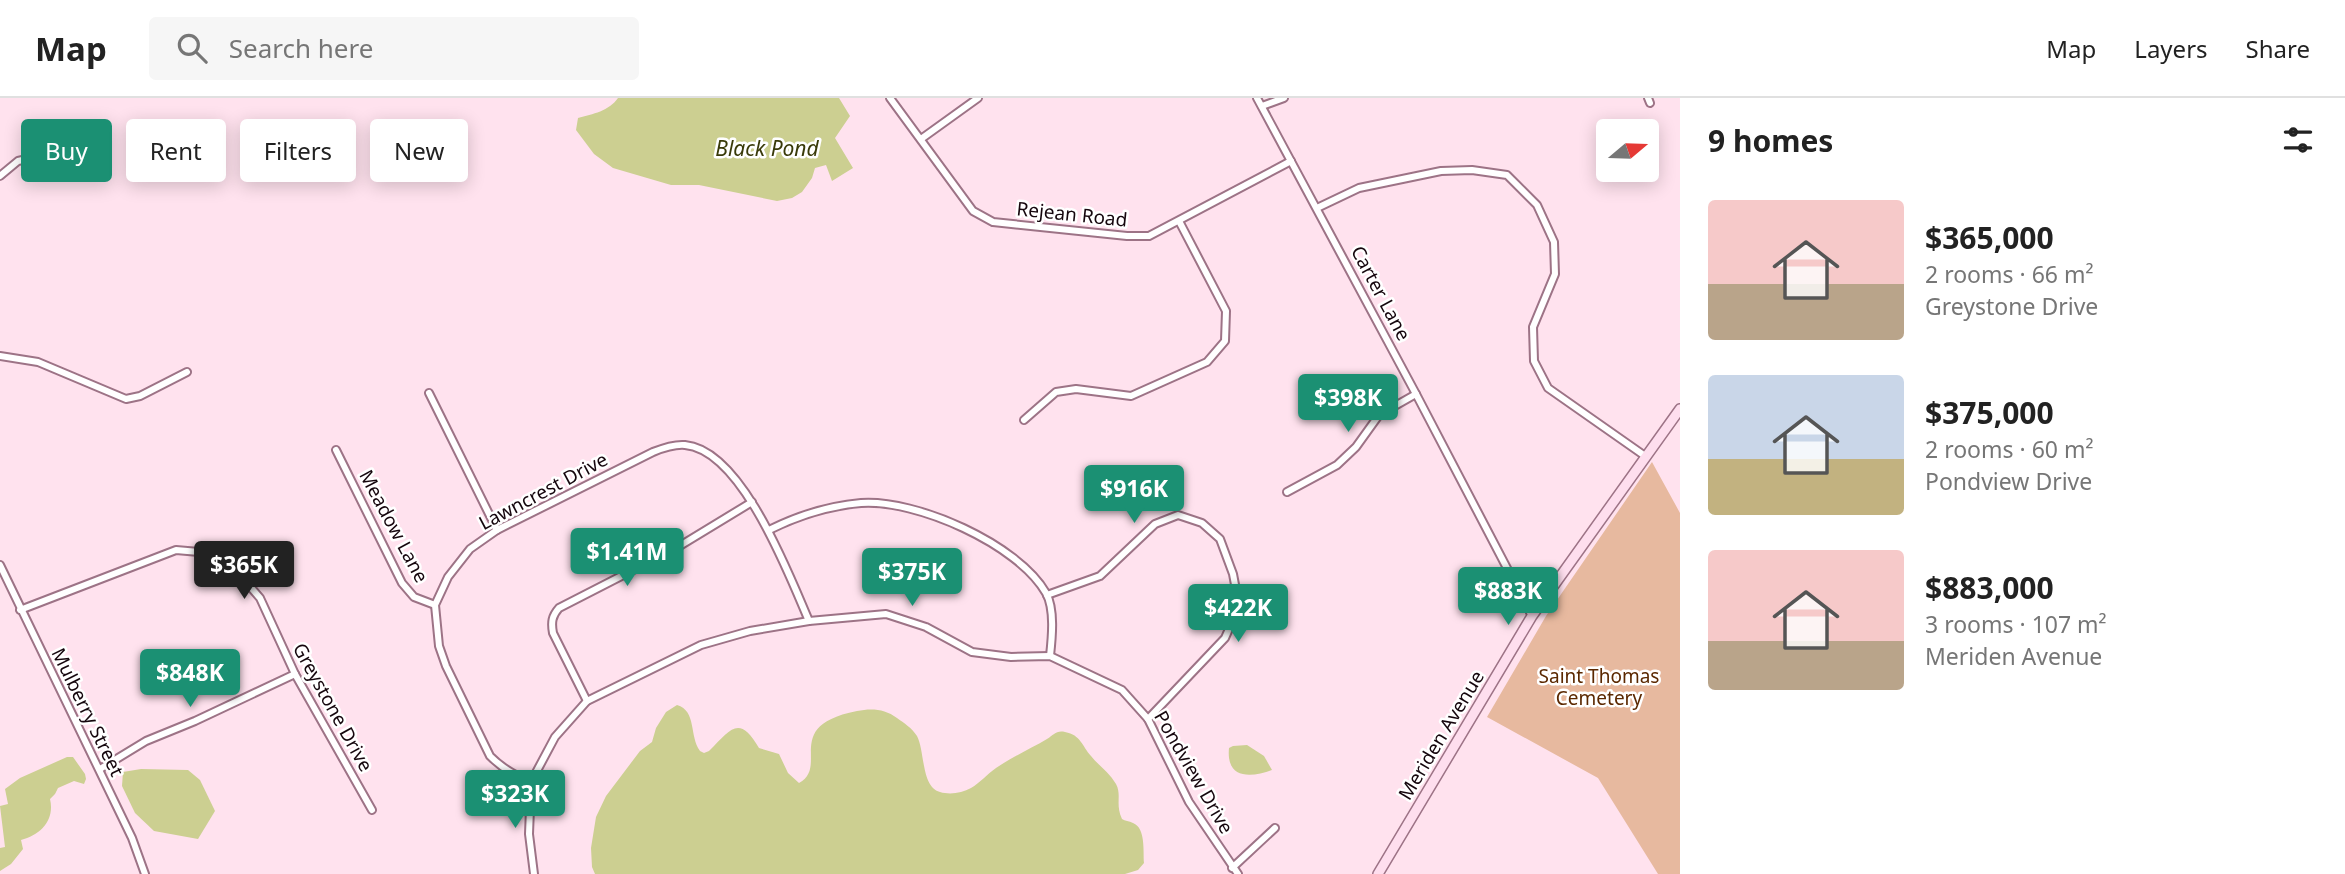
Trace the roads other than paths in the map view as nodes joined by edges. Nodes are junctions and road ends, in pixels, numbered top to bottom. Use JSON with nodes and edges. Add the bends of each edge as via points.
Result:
{"nodes":[{"id":1,"x":890,"y":98,"type":"edge"},
{"id":2,"x":978,"y":98,"type":"edge"},
{"id":3,"x":1257,"y":98,"type":"edge"},
{"id":4,"x":1284,"y":98,"type":"edge"},
{"id":5,"x":1262,"y":106,"type":"junction"},
{"id":6,"x":921,"y":139,"type":"junction"},
{"id":7,"x":21,"y":160,"type":"edge"},
{"id":8,"x":1291,"y":161,"type":"junction"},
{"id":9,"x":0,"y":176,"type":"edge"},
{"id":10,"x":1318,"y":208,"type":"junction"},
{"id":11,"x":1179,"y":221,"type":"junction"},
{"id":12,"x":0,"y":356,"type":"edge"},
{"id":13,"x":187,"y":372,"type":"dead end"},
{"id":14,"x":429,"y":393,"type":"dead end"},
{"id":15,"x":1416,"y":394,"type":"junction"},
{"id":16,"x":1680,"y":409,"type":"edge"},
{"id":17,"x":1024,"y":420,"type":"dead end"},
{"id":18,"x":336,"y":450,"type":"dead end"},
{"id":19,"x":1645,"y":456,"type":"junction"},
{"id":20,"x":1287,"y":492,"type":"dead end"},
{"id":21,"x":752,"y":502,"type":"junction"},
{"id":22,"x":497,"y":530,"type":"junction"},
{"id":23,"x":769,"y":530,"type":"junction"},
{"id":24,"x":0,"y":565,"type":"edge"},
{"id":25,"x":1047,"y":595,"type":"junction"},
{"id":26,"x":435,"y":605,"type":"junction"},
{"id":27,"x":20,"y":610,"type":"junction"},
{"id":28,"x":1532,"y":616,"type":"junction"},
{"id":29,"x":809,"y":621,"type":"junction"},
{"id":30,"x":1051,"y":656,"type":"junction"},
{"id":31,"x":295,"y":674,"type":"junction"},
{"id":32,"x":587,"y":701,"type":"junction"},
{"id":33,"x":1148,"y":719,"type":"junction"},
{"id":34,"x":100,"y":769,"type":"junction"},
{"id":35,"x":531,"y":782,"type":"junction"},
{"id":36,"x":372,"y":810,"type":"dead end"},
{"id":37,"x":1275,"y":828,"type":"dead end"},
{"id":38,"x":1232,"y":867,"type":"junction"},
{"id":39,"x":145,"y":874,"type":"edge"},
{"id":40,"x":534,"y":874,"type":"edge"},
{"id":41,"x":1238,"y":874,"type":"edge"},
{"id":42,"x":1378,"y":874,"type":"edge"}],
"edges":[{"from":1,"to":6,"type":"street","name":"Rejean Road"},
{"from":2,"to":6,"type":"street"},
{"from":3,"to":5,"type":"street","name":"Carter Lane"},
{"from":4,"to":5,"type":"street"},
{"from":5,"to":8,"type":"street","name":"Carter Lane"},
{"from":6,"to":11,"type":"street","name":"Rejean Road","via":[[973,211],[993,222],[1149,236]]},
{"from":7,"to":9,"type":"street"},
{"from":8,"to":10,"type":"street","name":"Carter Lane"},
{"from":8,"to":11,"type":"street","name":"Rejean Road"},
{"from":10,"to":15,"type":"street","name":"Carter Lane"},
{"from":10,"to":19,"type":"street","via":[[1359,188],[1441,171],[1507,175],[1537,205],[1554,242],[1555,274],[1533,327],[1534,361],[1548,388]]},
{"from":11,"to":17,"type":"street","via":[[1226,311],[1225,341],[1207,362],[1131,396],[1076,389],[1056,392]]},
{"from":12,"to":13,"type":"street","via":[[38,362],[126,399]]},
{"from":14,"to":22,"type":"street"},
{"from":15,"to":20,"type":"street","via":[[1379,415],[1337,465]]},
{"from":15,"to":28,"type":"street","name":"Carter Lane"},
{"from":16,"to":19,"type":"main road","name":"Meriden Avenue"},
{"from":18,"to":26,"type":"street","name":"Meadow Lane","via":[[402,583],[414,597]]},
{"from":19,"to":28,"type":"main road","name":"Meriden Avenue"},
{"from":21,"to":22,"type":"street","name":"Lawncrest Drive","via":[[735,478],[707,453],[684,444],[653,452]]},
{"from":21,"to":23,"type":"street","name":"Lawncrest Drive"},
{"from":21,"to":32,"type":"street","via":[[554,614],[553,632]]},
{"from":22,"to":26,"type":"street","name":"Lawncrest Drive","via":[[470,549],[447,577]]},
{"from":23,"to":25,"type":"street","via":[[829,507],[863,503],[934,514],[1024,566]]},
{"from":23,"to":29,"type":"street","name":"Lawncrest Drive"},
{"from":24,"to":27,"type":"street","name":"Mulberry Street"},
{"from":25,"to":30,"type":"street","via":[[1053,630]]},
{"from":25,"to":33,"type":"street","via":[[1100,576],[1155,524],[1178,515],[1202,523],[1220,539],[1239,606],[1225,638]]},
{"from":26,"to":35,"type":"street","via":[[446,666],[490,756]]},
{"from":27,"to":31,"type":"street","name":"Greystone Drive","via":[[176,550],[222,554],[260,598]]},
{"from":27,"to":34,"type":"street","name":"Mulberry Street"},
{"from":28,"to":42,"type":"main road","name":"Meriden Avenue"},
{"from":29,"to":30,"type":"street","name":"Pondview Drive","via":[[886,614],[926,627],[972,652]]},
{"from":29,"to":32,"type":"street","name":"Pondview Drive","via":[[701,645]]},
{"from":30,"to":33,"type":"street","name":"Pondview Drive","via":[[1122,690]]},
{"from":31,"to":34,"type":"street","via":[[146,741]]},
{"from":31,"to":36,"type":"street","name":"Greystone Drive"},
{"from":32,"to":35,"type":"street","name":"Pondview Drive","via":[[555,737]]},
{"from":33,"to":38,"type":"street","name":"Pondview Drive","via":[[1189,802]]},
{"from":34,"to":39,"type":"street","name":"Mulberry Street"},
{"from":35,"to":40,"type":"street","name":"Pondview Drive","via":[[528,834]]},
{"from":37,"to":38,"type":"street"},
{"from":38,"to":41,"type":"street","name":"Pondview Drive"}]}
